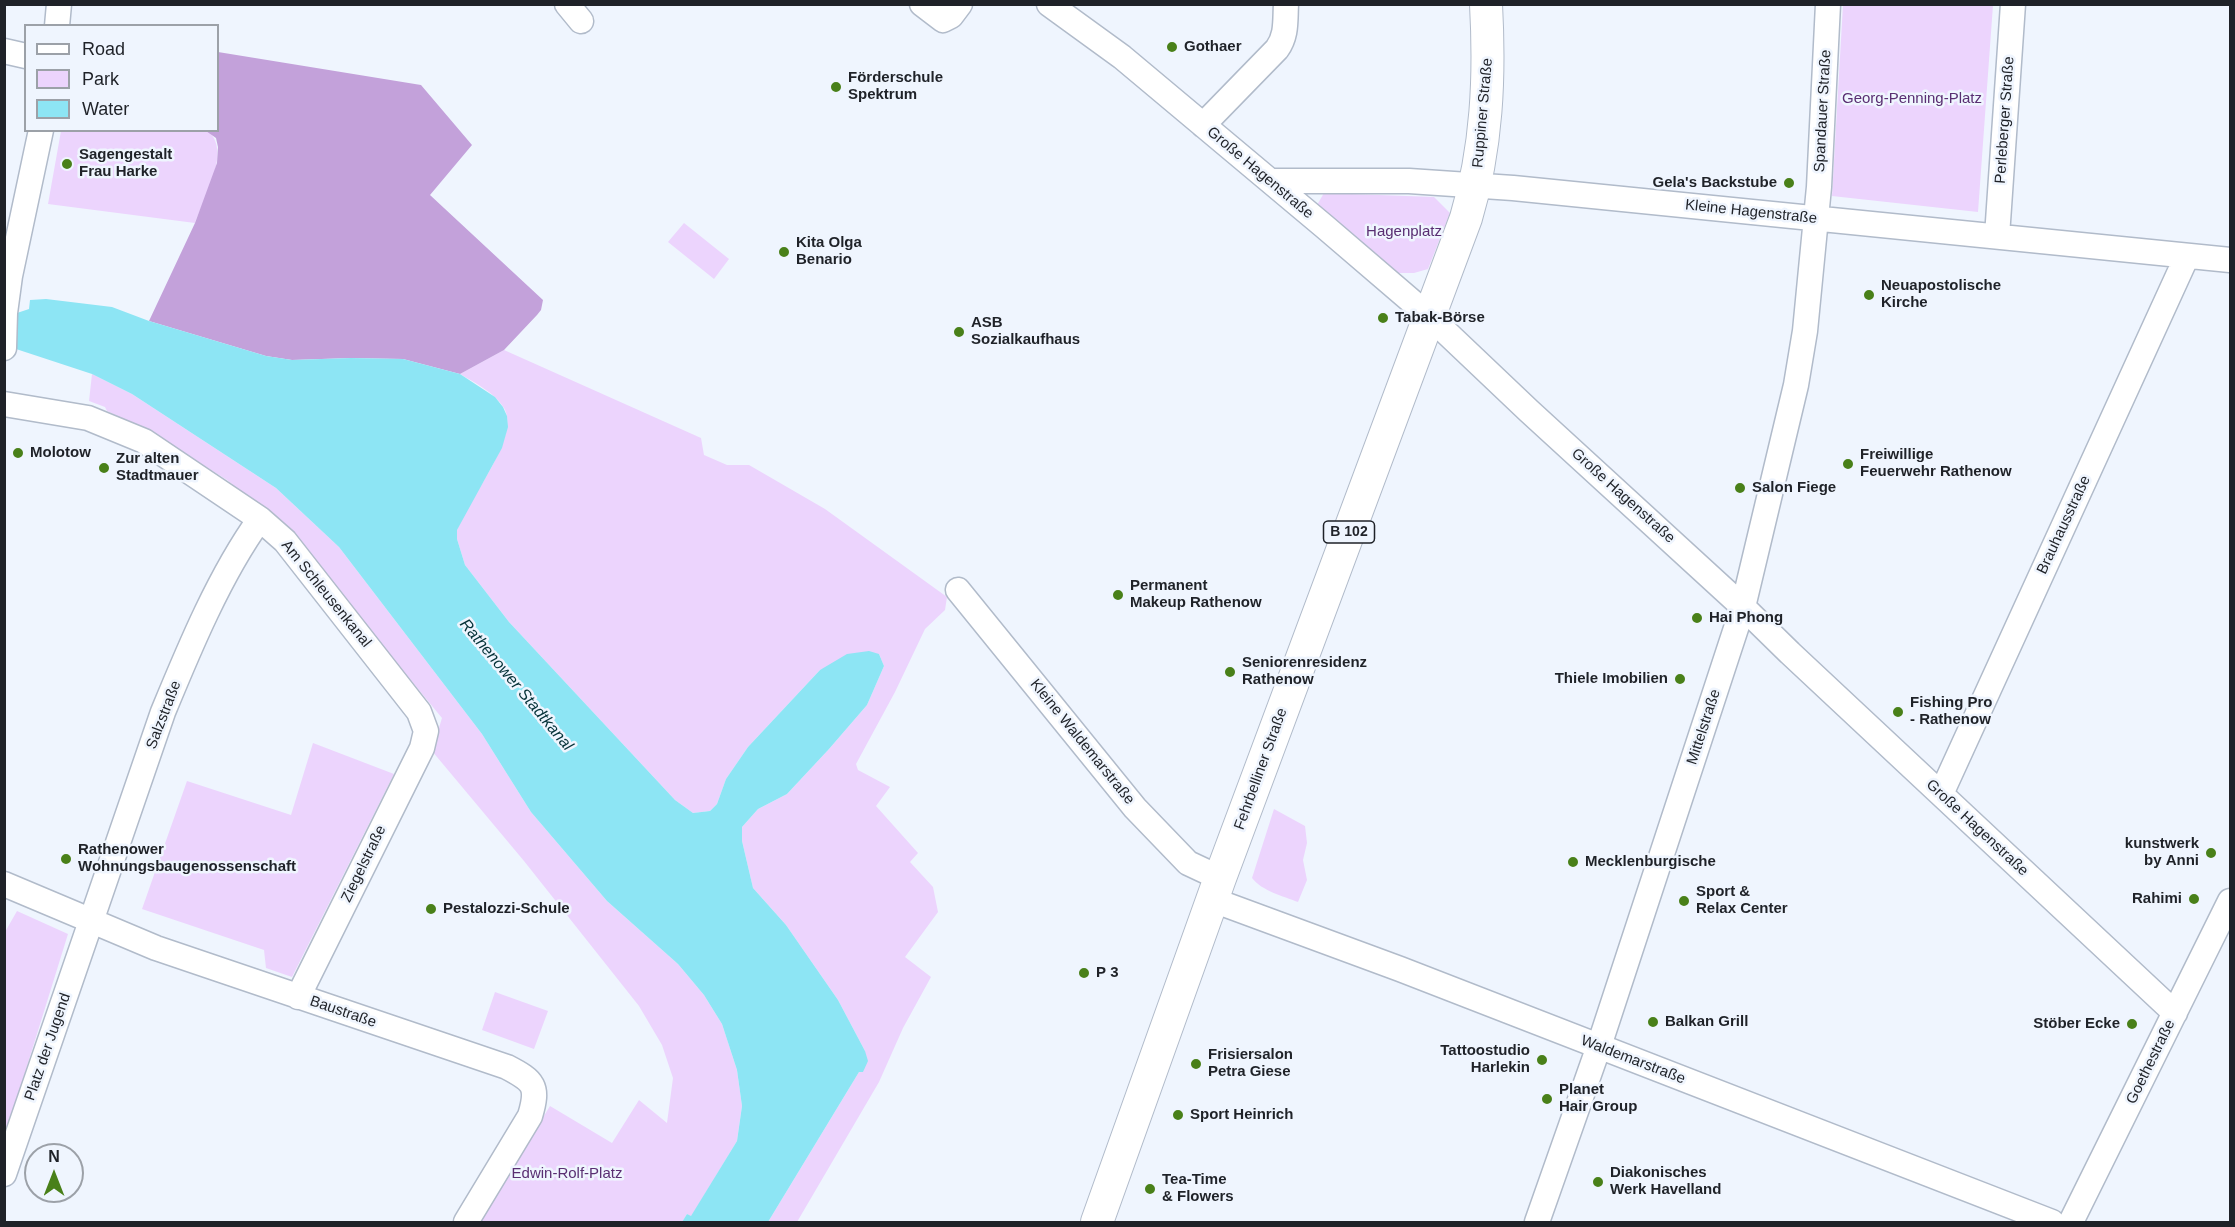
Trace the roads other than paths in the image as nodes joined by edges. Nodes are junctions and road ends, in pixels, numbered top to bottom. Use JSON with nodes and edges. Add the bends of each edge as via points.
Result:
{"nodes":[{"id":1,"x":59,"y":4,"type":"edge"},
{"id":2,"x":922,"y":4,"type":"edge"},
{"id":3,"x":960,"y":4,"type":"edge"},
{"id":4,"x":1049,"y":4,"type":"edge"},
{"id":5,"x":1286,"y":4,"type":"edge"},
{"id":6,"x":1486,"y":4,"type":"edge"},
{"id":7,"x":1828,"y":4,"type":"edge"},
{"id":8,"x":2013,"y":4,"type":"edge"},
{"id":9,"x":57,"y":24,"type":"edge"},
{"id":10,"x":4,"y":51,"type":"edge"},
{"id":11,"x":24,"y":56,"type":"edge"},
{"id":12,"x":1203,"y":125,"type":"junction"},
{"id":13,"x":41,"y":132,"type":"edge"},
{"id":14,"x":1271,"y":181,"type":"junction"},
{"id":15,"x":1476,"y":186,"type":"junction"},
{"id":16,"x":1816,"y":218,"type":"junction"},
{"id":17,"x":1997,"y":236,"type":"junction"},
{"id":18,"x":2187,"y":256,"type":"junction"},
{"id":19,"x":2230,"y":260,"type":"edge"},
{"id":20,"x":7,"y":275,"type":"edge"},
{"id":21,"x":5,"y":313,"type":"edge"},
{"id":22,"x":1430,"y":317,"type":"junction"},
{"id":23,"x":5,"y":348,"type":"edge"},
{"id":24,"x":4,"y":404,"type":"edge"},
{"id":25,"x":260,"y":519,"type":"junction"},
{"id":26,"x":957,"y":590,"type":"dead end"},
{"id":27,"x":1743,"y":606,"type":"junction"},
{"id":28,"x":426,"y":730,"type":"joint"},
{"id":29,"x":1941,"y":794,"type":"junction"},
{"id":30,"x":4,"y":884,"type":"edge"},
{"id":31,"x":1216,"y":889,"type":"junction"},
{"id":32,"x":2230,"y":901,"type":"edge"},
{"id":33,"x":91,"y":921,"type":"junction"},
{"id":34,"x":298,"y":997,"type":"junction"},
{"id":35,"x":2175,"y":1013,"type":"junction"},
{"id":36,"x":1599,"y":1046,"type":"junction"},
{"id":37,"x":4,"y":1174,"type":"edge"},
{"id":38,"x":466,"y":1222,"type":"edge"},
{"id":39,"x":1097,"y":1222,"type":"edge"},
{"id":40,"x":1537,"y":1222,"type":"edge"},
{"id":41,"x":2052,"y":1222,"type":"edge"},
{"id":42,"x":2071,"y":1222,"type":"edge"}],
"edges":[{"from":1,"to":9,"type":"street"},
{"from":2,"to":3,"type":"street","via":[[943,20]]},
{"from":4,"to":12,"type":"street","name":"Große Hagenstraße","via":[[1122,57]]},
{"from":5,"to":12,"type":"street","via":[[1283,41]]},
{"from":6,"to":15,"type":"main road","name":"Ruppiner Straße","number":"B 102","via":[[1489,68]]},
{"from":7,"to":16,"type":"street","name":"Spandauer Straße"},
{"from":8,"to":17,"type":"street","name":"Perleberger Straße"},
{"from":10,"to":11,"type":"street"},
{"from":12,"to":14,"type":"street","name":"Große Hagenstraße"},
{"from":13,"to":20,"type":"street"},
{"from":14,"to":15,"type":"street","name":"Kleine Hagenstraße","via":[[1409,181]]},
{"from":14,"to":22,"type":"street","name":"Große Hagenstraße"},
{"from":15,"to":16,"type":"street","name":"Kleine Hagenstraße"},
{"from":15,"to":22,"type":"main road","number":"B 102"},
{"from":16,"to":17,"type":"street","name":"Kleine Hagenstraße"},
{"from":16,"to":27,"type":"street","name":"Mittelstraße","via":[[1796,385]]},
{"from":17,"to":18,"type":"street","name":"Kleine Hagenstraße"},
{"from":18,"to":19,"type":"street","name":"Kleine Hagenstraße"},
{"from":18,"to":29,"type":"street","name":"Brauhausstraße"},
{"from":20,"to":21,"type":"street"},
{"from":21,"to":23,"type":"street"},
{"from":22,"to":27,"type":"street","name":"Große Hagenstraße"},
{"from":22,"to":31,"type":"main road","name":"Fehrbelliner Straße","number":"B 102"},
{"from":24,"to":25,"type":"street","name":"Am Schleusenkanal","via":[[88,418],[144,441]]},
{"from":25,"to":28,"type":"street","name":"Am Schleusenkanal","via":[[285,541],[321,586],[419,712]]},
{"from":25,"to":33,"type":"street","name":"Salzstraße","via":[[236,554],[183,665]]},
{"from":26,"to":31,"type":"street","name":"Kleine Waldemarstraße","via":[[1136,808]]},
{"from":27,"to":29,"type":"street","name":"Große Hagenstraße"},
{"from":27,"to":36,"type":"street","name":"Mittelstraße"},
{"from":28,"to":34,"type":"street","name":"Ziegelstraße","via":[[422,748]]},
{"from":29,"to":35,"type":"street","name":"Große Hagenstraße"},
{"from":30,"to":33,"type":"street","name":"Baustraße"},
{"from":31,"to":36,"type":"street","name":"Waldemarstraße","via":[[1311,935]]},
{"from":31,"to":39,"type":"main road","name":"Fehrbelliner Straße","number":"B 102"},
{"from":32,"to":35,"type":"street","name":"Goethestraße"},
{"from":33,"to":34,"type":"street","name":"Baustraße"},
{"from":33,"to":37,"type":"street","name":"Platz der Jugend"},
{"from":34,"to":38,"type":"street","name":"Baustraße","via":[[525,1076],[536,1097],[530,1116]]},
{"from":35,"to":42,"type":"street","name":"Goethestraße"},
{"from":36,"to":40,"type":"street","name":"Mittelstraße"},
{"from":36,"to":41,"type":"street","name":"Waldemarstraße"}]}
